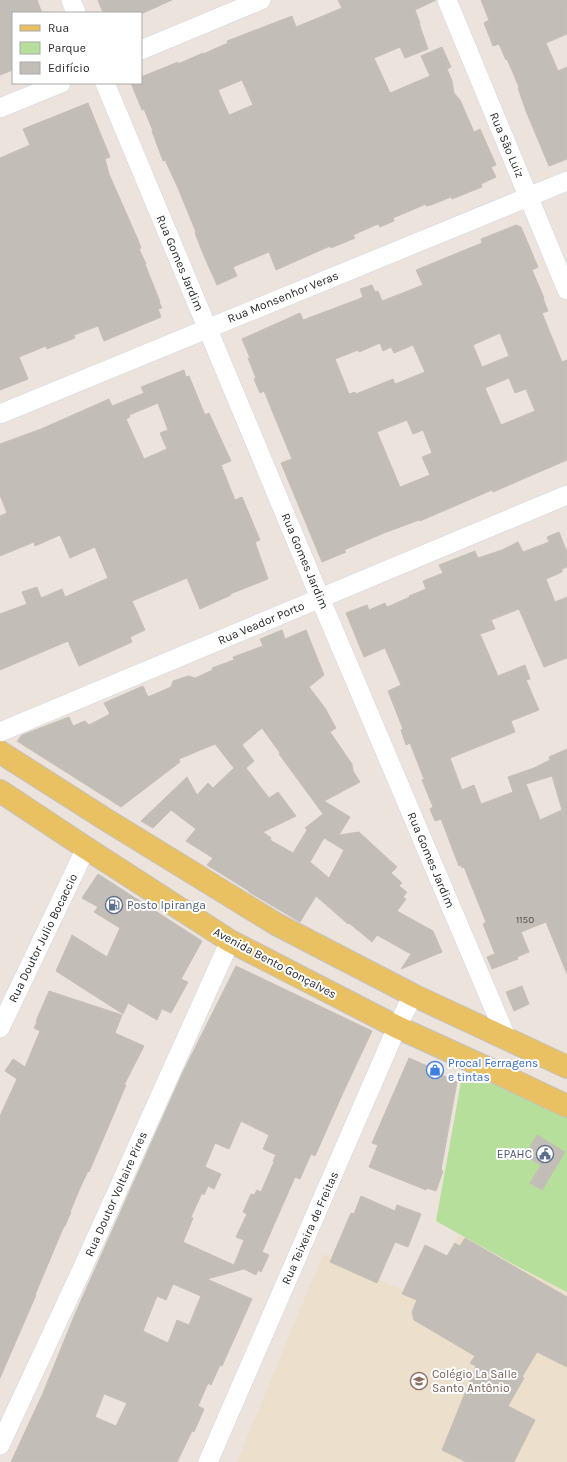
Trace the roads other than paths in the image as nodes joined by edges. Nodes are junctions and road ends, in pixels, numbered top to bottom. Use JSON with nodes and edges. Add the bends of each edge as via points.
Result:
{"nodes":[{"id":1,"x":71,"y":0,"type":"edge"},
{"id":2,"x":261,"y":0,"type":"edge"},
{"id":3,"x":447,"y":0,"type":"edge"},
{"id":4,"x":76,"y":12,"type":"edge"},
{"id":5,"x":142,"y":50,"type":"edge"},
{"id":6,"x":59,"y":84,"type":"edge"},
{"id":7,"x":105,"y":84,"type":"edge"},
{"id":8,"x":0,"y":108,"type":"edge"},
{"id":9,"x":567,"y":181,"type":"edge"},
{"id":10,"x":528,"y":196,"type":"junction"},
{"id":11,"x":567,"y":290,"type":"edge"},
{"id":12,"x":207,"y":329,"type":"junction"},
{"id":13,"x":0,"y":414,"type":"edge"},
{"id":14,"x":567,"y":495,"type":"edge"},
{"id":15,"x":320,"y":598,"type":"junction"},
{"id":16,"x":0,"y":732,"type":"edge"},
{"id":17,"x":0,"y":752,"type":"edge"},
{"id":18,"x":0,"y":791,"type":"edge"},
{"id":19,"x":86,"y":848,"type":"junction"},
{"id":20,"x":230,"y":942,"type":"junction"},
{"id":21,"x":413,"y":996,"type":"junction"},
{"id":22,"x":397,"y":1027,"type":"junction"},
{"id":23,"x":0,"y":1028,"type":"edge"},
{"id":24,"x":507,"y":1039,"type":"junction"},
{"id":25,"x":567,"y":1067,"type":"edge"},
{"id":26,"x":567,"y":1106,"type":"edge"},
{"id":27,"x":0,"y":1445,"type":"edge"},
{"id":28,"x":208,"y":1462,"type":"edge"}],
"edges":[{"from":1,"to":4,"type":"street"},
{"from":2,"to":5,"type":"street"},
{"from":3,"to":10,"type":"street","name":"Rua São Luiz"},
{"from":6,"to":8,"type":"street"},
{"from":7,"to":12,"type":"street","name":"Rua Gomes Jardim"},
{"from":9,"to":10,"type":"street","name":"Rua Monsenhor Veras"},
{"from":10,"to":11,"type":"street","name":"Rua São Luiz"},
{"from":10,"to":12,"type":"street","name":"Rua Monsenhor Veras"},
{"from":12,"to":13,"type":"street","name":"Rua Monsenhor Veras"},
{"from":12,"to":15,"type":"street","name":"Rua Gomes Jardim"},
{"from":14,"to":15,"type":"street","name":"Rua Veador Porto"},
{"from":15,"to":16,"type":"street","name":"Rua Veador Porto"},
{"from":15,"to":24,"type":"street","name":"Rua Gomes Jardim"},
{"from":17,"to":21,"type":"main road","via":[[276,924]]},
{"from":18,"to":19,"type":"main road","name":"Avenida Bento Gonçalves"},
{"from":19,"to":20,"type":"main road","name":"Avenida Bento Gonçalves"},
{"from":19,"to":23,"type":"street","name":"Rua Doutor Julio Bocaccio"},
{"from":20,"to":22,"type":"main road","name":"Avenida Bento Gonçalves"},
{"from":20,"to":27,"type":"street","name":"Rua Doutor Voltaire Pires"},
{"from":21,"to":22,"type":"street","name":"Rua Teixeira de Freitas"},
{"from":21,"to":24,"type":"main road"},
{"from":22,"to":26,"type":"main road","name":"Avenida Bento Gonçalves"},
{"from":22,"to":28,"type":"street","name":"Rua Teixeira de Freitas"},
{"from":24,"to":25,"type":"main road"}]}
